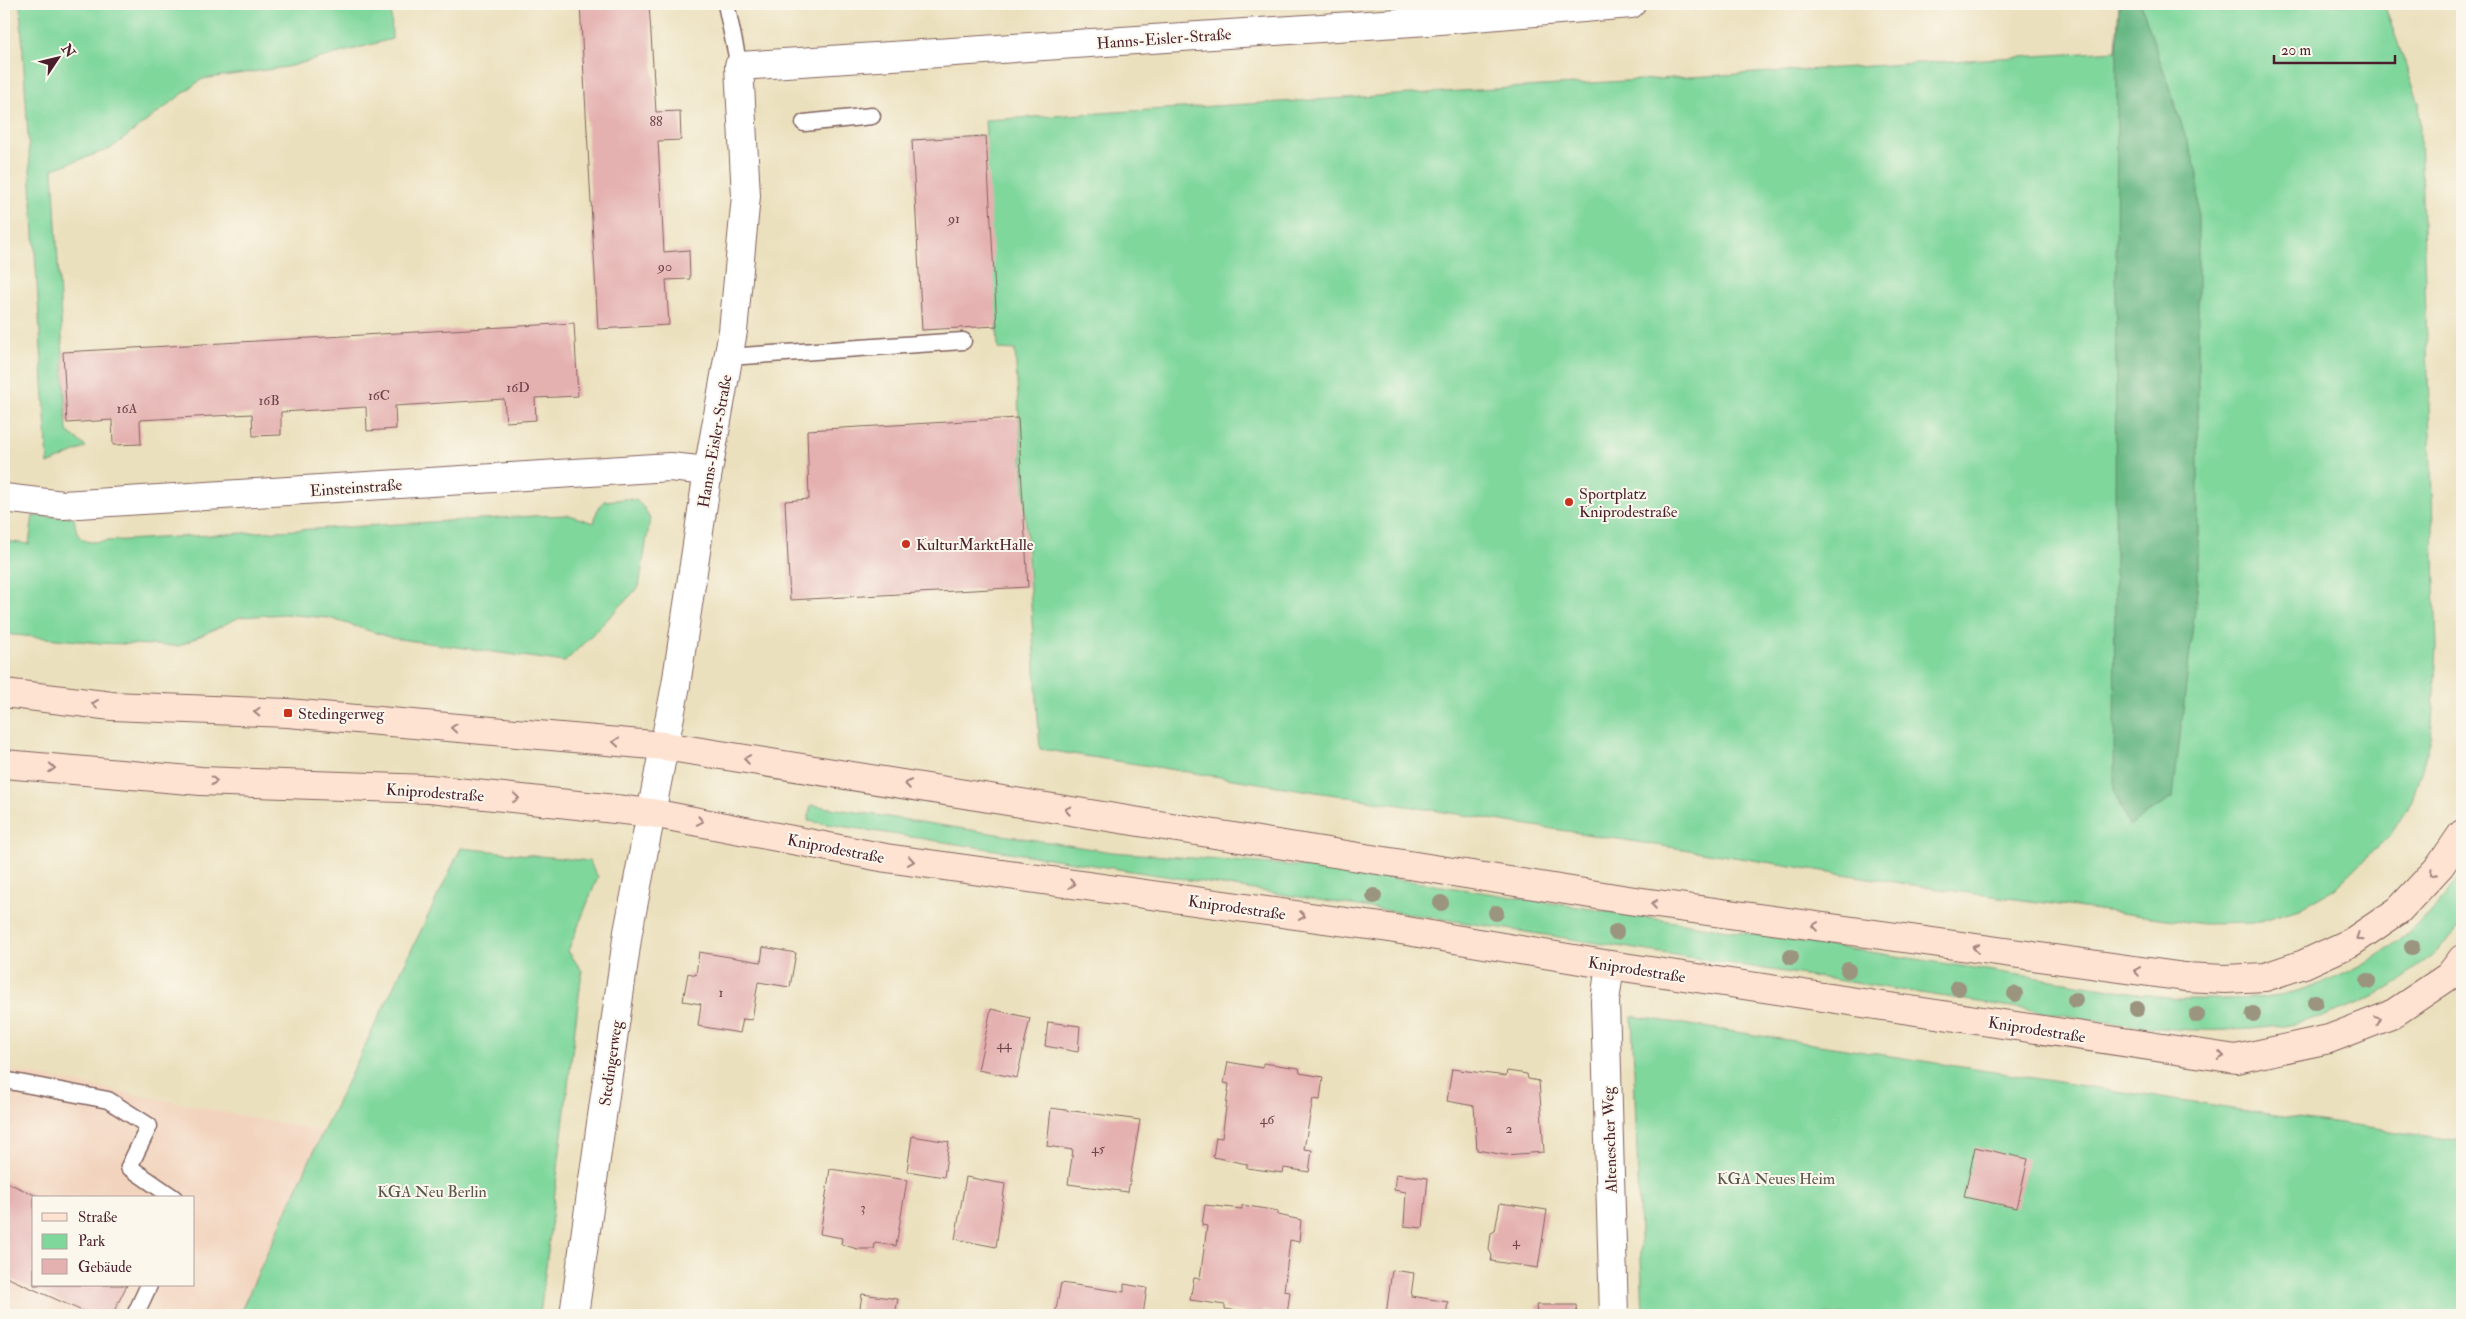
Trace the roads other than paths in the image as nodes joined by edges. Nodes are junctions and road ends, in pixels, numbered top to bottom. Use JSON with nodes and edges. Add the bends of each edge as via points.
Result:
{"nodes":[{"id":1,"x":726,"y":4,"type":"edge"},
{"id":2,"x":1631,"y":4,"type":"edge"},
{"id":3,"x":1588,"y":6,"type":"edge"},
{"id":4,"x":740,"y":66,"type":"junction"},
{"id":5,"x":872,"y":116,"type":"dead end"},
{"id":6,"x":804,"y":123,"type":"dead end"},
{"id":7,"x":963,"y":341,"type":"dead end"},
{"id":8,"x":728,"y":357,"type":"junction"},
{"id":9,"x":708,"y":471,"type":"junction"},
{"id":10,"x":4,"y":498,"type":"edge"},
{"id":11,"x":4,"y":693,"type":"edge"},
{"id":12,"x":664,"y":746,"type":"junction"},
{"id":13,"x":4,"y":764,"type":"edge"},
{"id":14,"x":652,"y":813,"type":"junction"},
{"id":15,"x":2462,"y":834,"type":"edge"},
{"id":16,"x":1610,"y":965,"type":"junction"},
{"id":17,"x":2458,"y":970,"type":"edge"},
{"id":18,"x":4,"y":1080,"type":"edge"},
{"id":19,"x":171,"y":1196,"type":"edge"},
{"id":20,"x":149,"y":1286,"type":"edge"},
{"id":21,"x":135,"y":1315,"type":"edge"},
{"id":22,"x":574,"y":1315,"type":"edge"},
{"id":23,"x":1614,"y":1315,"type":"edge"}],
"edges":[{"from":1,"to":4,"type":"lane","name":"Hanns-Eisler-Straße"},
{"from":2,"to":3,"type":"street","name":"Hanns-Eisler-Straße"},
{"from":3,"to":4,"type":"street","name":"Hanns-Eisler-Straße","via":[[1428,21]]},
{"from":4,"to":8,"type":"street","name":"Hanns-Eisler-Straße","via":[[746,196]]},
{"from":5,"to":6,"type":"lane"},
{"from":7,"to":8,"type":"lane"},
{"from":8,"to":9,"type":"street","name":"Hanns-Eisler-Straße"},
{"from":9,"to":10,"type":"street","name":"Einsteinstraße","via":[[670,467],[63,505]]},
{"from":9,"to":12,"type":"street","name":"Hanns-Eisler-Straße"},
{"from":12,"to":11,"type":"main road","one_way":true,"via":[[288,713],[112,706]]},
{"from":12,"to":14,"type":"street","name":"Hanns-Eisler-Straße"},
{"from":15,"to":12,"type":"main road","one_way":true,"via":[[2440,866],[2400,910],[2352,942],[2265,977],[2225,979],[2185,977],[1628,900]]},
{"from":13,"to":14,"type":"main road","name":"Kniprodestraße","one_way":true,"via":[[201,781],[429,789]]},
{"from":14,"to":16,"type":"main road","name":"Kniprodestraße","one_way":true,"via":[[886,858],[1389,928]]},
{"from":14,"to":22,"type":"street","name":"Stedingerweg","via":[[628,932]]},
{"from":16,"to":17,"type":"main road","name":"Kniprodestraße","one_way":true,"via":[[2236,1059],[2338,1036],[2391,1015]]},
{"from":16,"to":23,"type":"street","name":"Altenescher Weg","via":[[1605,1001]]},
{"from":18,"to":19,"type":"lane","via":[[108,1100],[149,1126],[129,1167]]},
{"from":20,"to":21,"type":"lane"}]}
